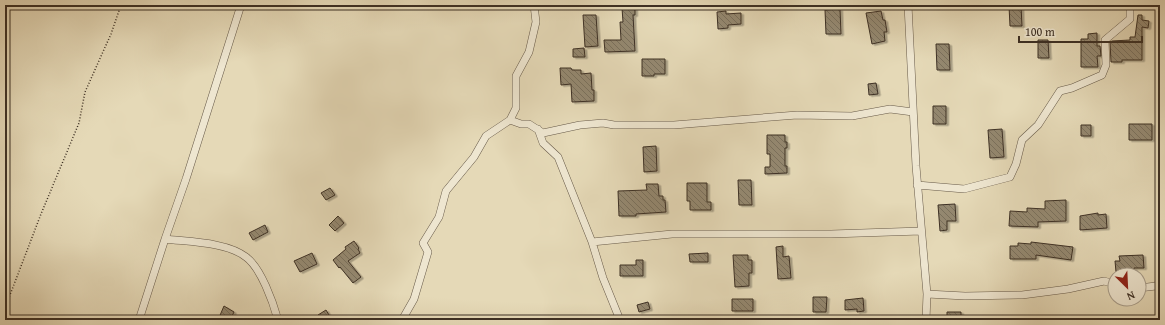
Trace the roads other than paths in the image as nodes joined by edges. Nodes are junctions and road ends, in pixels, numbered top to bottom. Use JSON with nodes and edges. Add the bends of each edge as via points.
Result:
{"nodes":[{"id":1,"x":240,"y":5,"type":"edge"},
{"id":2,"x":534,"y":5,"type":"edge"},
{"id":3,"x":558,"y":5,"type":"edge"},
{"id":4,"x":568,"y":5,"type":"edge"},
{"id":5,"x":908,"y":5,"type":"edge"},
{"id":6,"x":1130,"y":5,"type":"edge"},
{"id":7,"x":913,"y":112,"type":"junction"},
{"id":8,"x":510,"y":120,"type":"junction"},
{"id":9,"x":538,"y":129,"type":"junction"},
{"id":10,"x":918,"y":185,"type":"junction"},
{"id":11,"x":922,"y":230,"type":"junction"},
{"id":12,"x":165,"y":239,"type":"junction"},
{"id":13,"x":592,"y":242,"type":"junction"},
{"id":14,"x":1107,"y":282,"type":"edge"},
{"id":15,"x":1160,"y":282,"type":"edge"},
{"id":16,"x":1147,"y":287,"type":"edge"},
{"id":17,"x":927,"y":294,"type":"junction"},
{"id":18,"x":139,"y":320,"type":"edge"},
{"id":19,"x":278,"y":320,"type":"edge"},
{"id":20,"x":402,"y":320,"type":"edge"},
{"id":21,"x":620,"y":320,"type":"edge"},
{"id":22,"x":926,"y":320,"type":"edge"}],
"edges":[{"from":1,"to":12,"type":"street"},
{"from":2,"to":8,"type":"street","via":[[536,22],[529,52],[516,76],[516,108]]},
{"from":3,"to":4,"type":"street"},
{"from":5,"to":7,"type":"street"},
{"from":6,"to":10,"type":"street","via":[[1130,19],[1105,40],[1106,65],[1102,75],[1060,91],[1038,125],[1022,140],[1010,177],[964,189]]},
{"from":7,"to":9,"type":"street","via":[[890,109],[852,116],[797,115],[674,125],[603,123],[543,133]]},
{"from":7,"to":10,"type":"street"},
{"from":8,"to":9,"type":"street","via":[[529,124]]},
{"from":8,"to":20,"type":"street","via":[[486,136],[474,157],[446,191],[439,217],[423,243],[428,252],[414,299]]},
{"from":9,"to":13,"type":"street","via":[[543,143],[558,157]]},
{"from":10,"to":11,"type":"street"},
{"from":11,"to":13,"type":"street","via":[[831,234],[672,234]]},
{"from":11,"to":17,"type":"street"},
{"from":12,"to":18,"type":"street"},
{"from":12,"to":19,"type":"street","via":[[227,248],[247,257],[261,277]]},
{"from":13,"to":21,"type":"street"},
{"from":14,"to":17,"type":"street","via":[[1022,295]]},
{"from":15,"to":16,"type":"street","via":[[1156,286]]},
{"from":17,"to":22,"type":"street"}]}
